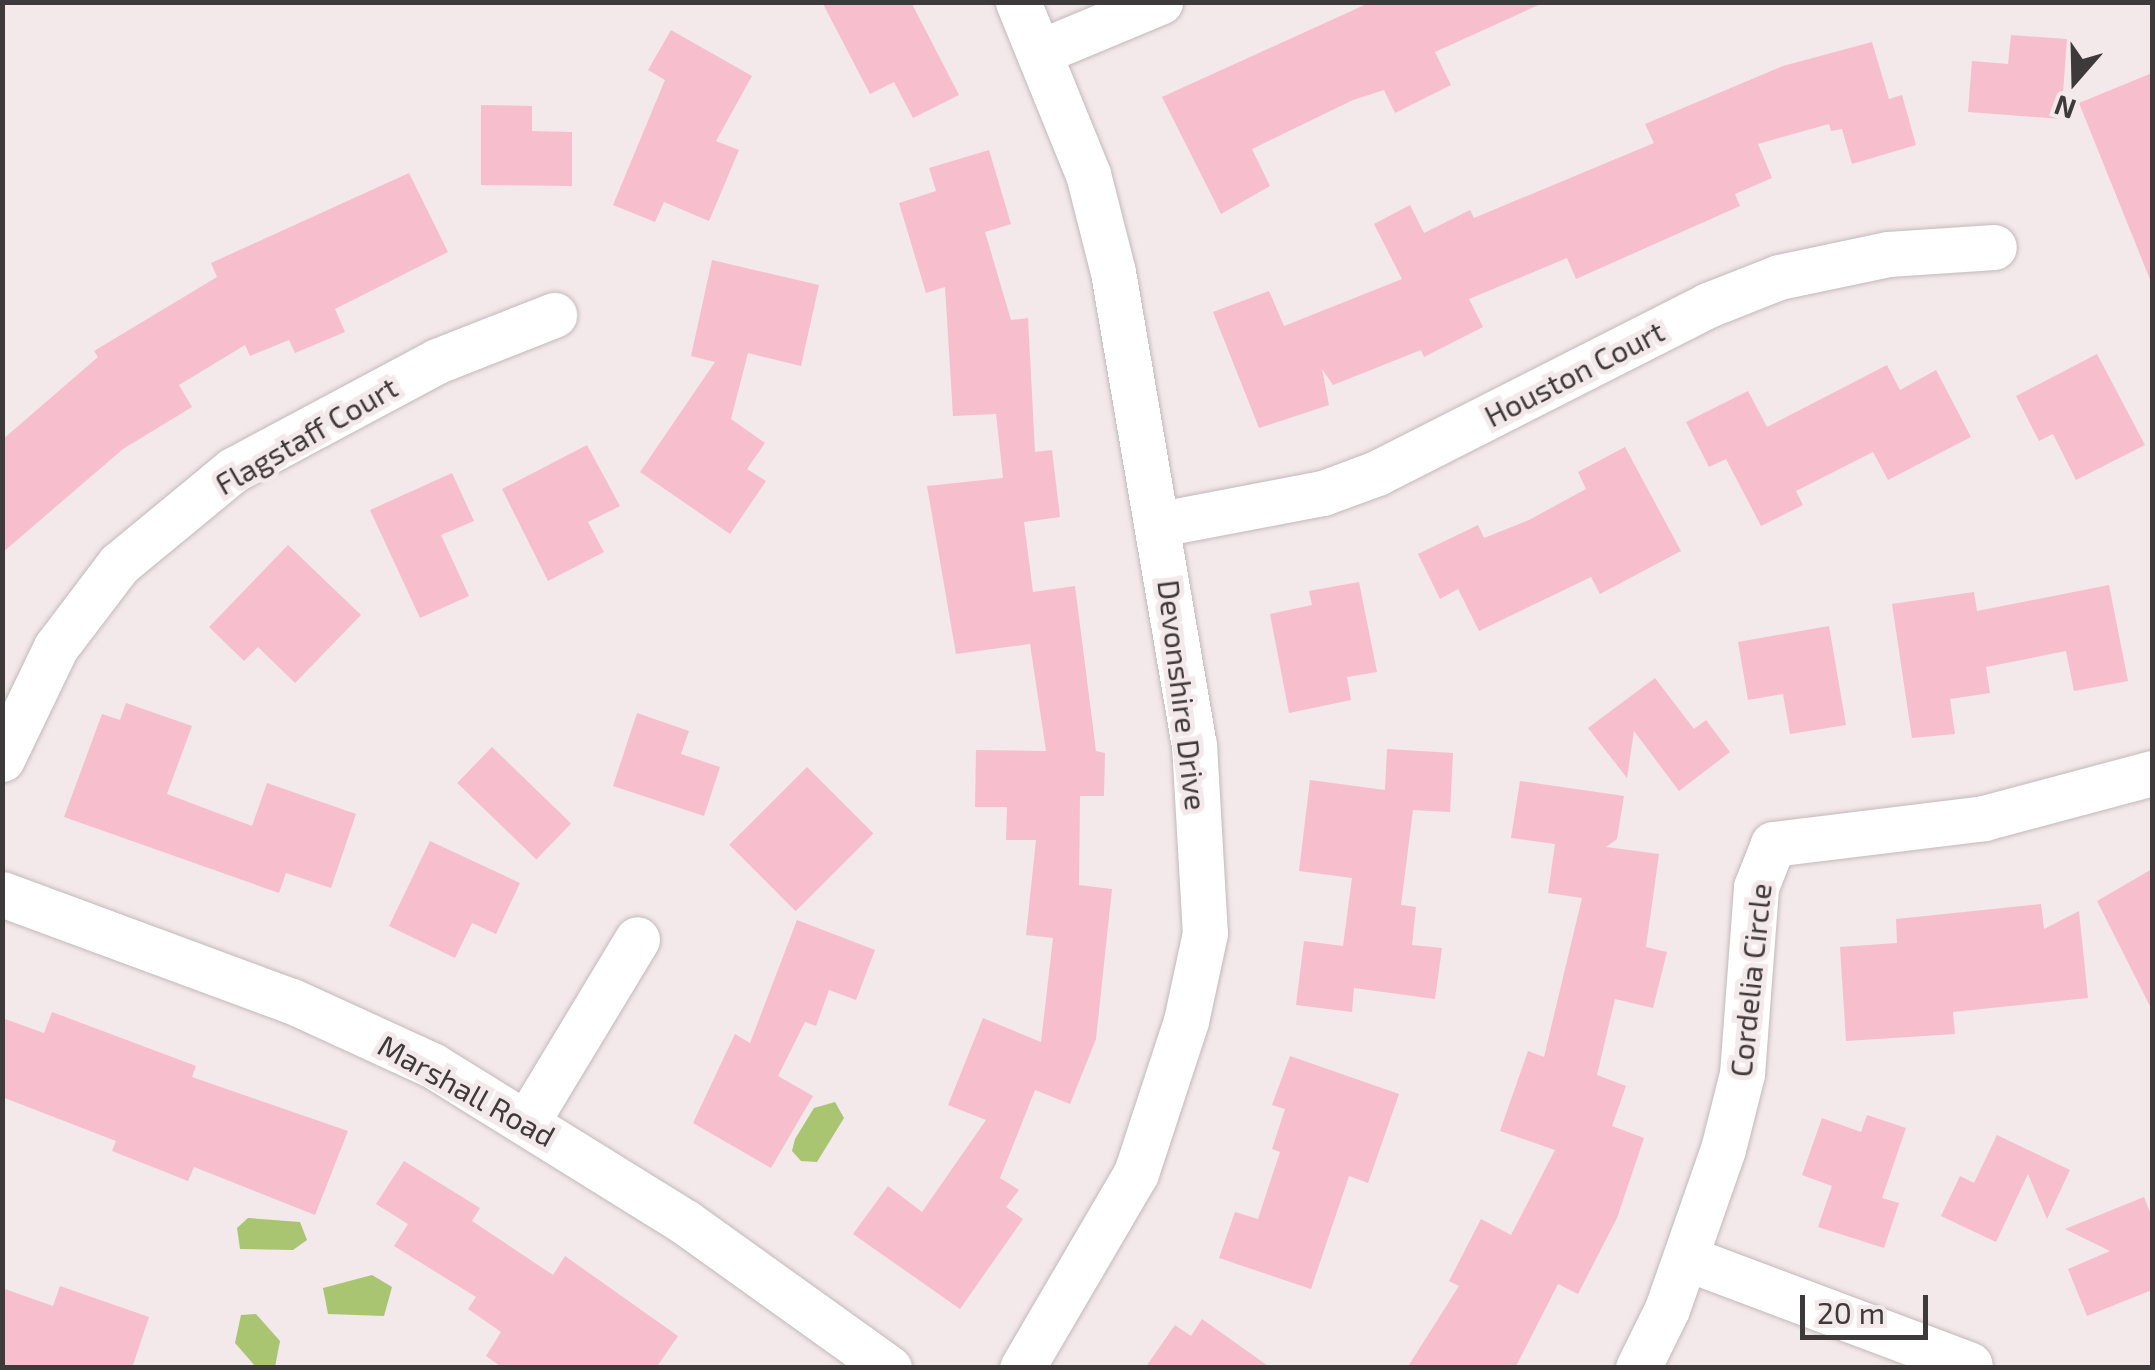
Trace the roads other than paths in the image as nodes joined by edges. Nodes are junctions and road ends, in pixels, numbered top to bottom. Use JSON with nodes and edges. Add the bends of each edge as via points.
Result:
{"nodes":[{"id":1,"x":1018,"y":2,"type":"edge"},
{"id":2,"x":1160,"y":2,"type":"edge"},
{"id":3,"x":1042,"y":51,"type":"junction"},
{"id":4,"x":1994,"y":248,"type":"dead end"},
{"id":5,"x":554,"y":315,"type":"dead end"},
{"id":6,"x":1160,"y":524,"type":"junction"},
{"id":7,"x":2,"y":759,"type":"edge"},
{"id":8,"x":2152,"y":773,"type":"edge"},
{"id":9,"x":2,"y":894,"type":"edge"},
{"id":10,"x":637,"y":939,"type":"dead end"},
{"id":11,"x":528,"y":1120,"type":"junction"},
{"id":12,"x":1686,"y":1258,"type":"junction"},
{"id":13,"x":1970,"y":1365,"type":"edge"},
{"id":14,"x":889,"y":1368,"type":"edge"},
{"id":15,"x":1022,"y":1368,"type":"edge"},
{"id":16,"x":1638,"y":1368,"type":"edge"}],
"edges":[{"from":1,"to":3,"type":"street","name":"Devonshire Drive"},
{"from":2,"to":3,"type":"street"},
{"from":3,"to":6,"type":"street","name":"Devonshire Drive","via":[[1088,174],[1113,272]]},
{"from":4,"to":6,"type":"street","name":"Houston Court","via":[[1888,254],[1780,277],[1708,305],[1377,473],[1323,493]]},
{"from":5,"to":7,"type":"street","name":"Flagstaff Court","via":[[437,361],[233,470],[119,564],[56,648]]},
{"from":6,"to":15,"type":"street","name":"Devonshire Drive","via":[[1194,744],[1205,933],[1186,1021],[1136,1173]]},
{"from":8,"to":12,"type":"street","name":"Cordelia Circle","via":[[1984,818],[1773,844],[1756,887],[1742,1074]]},
{"from":9,"to":11,"type":"street","name":"Marshall Road","via":[[292,1001],[418,1058]]},
{"from":10,"to":11,"type":"street"},
{"from":11,"to":14,"type":"street","name":"Marshall Road"},
{"from":12,"to":13,"type":"street"},
{"from":12,"to":16,"type":"street","name":"Cordelia Circle"}]}
